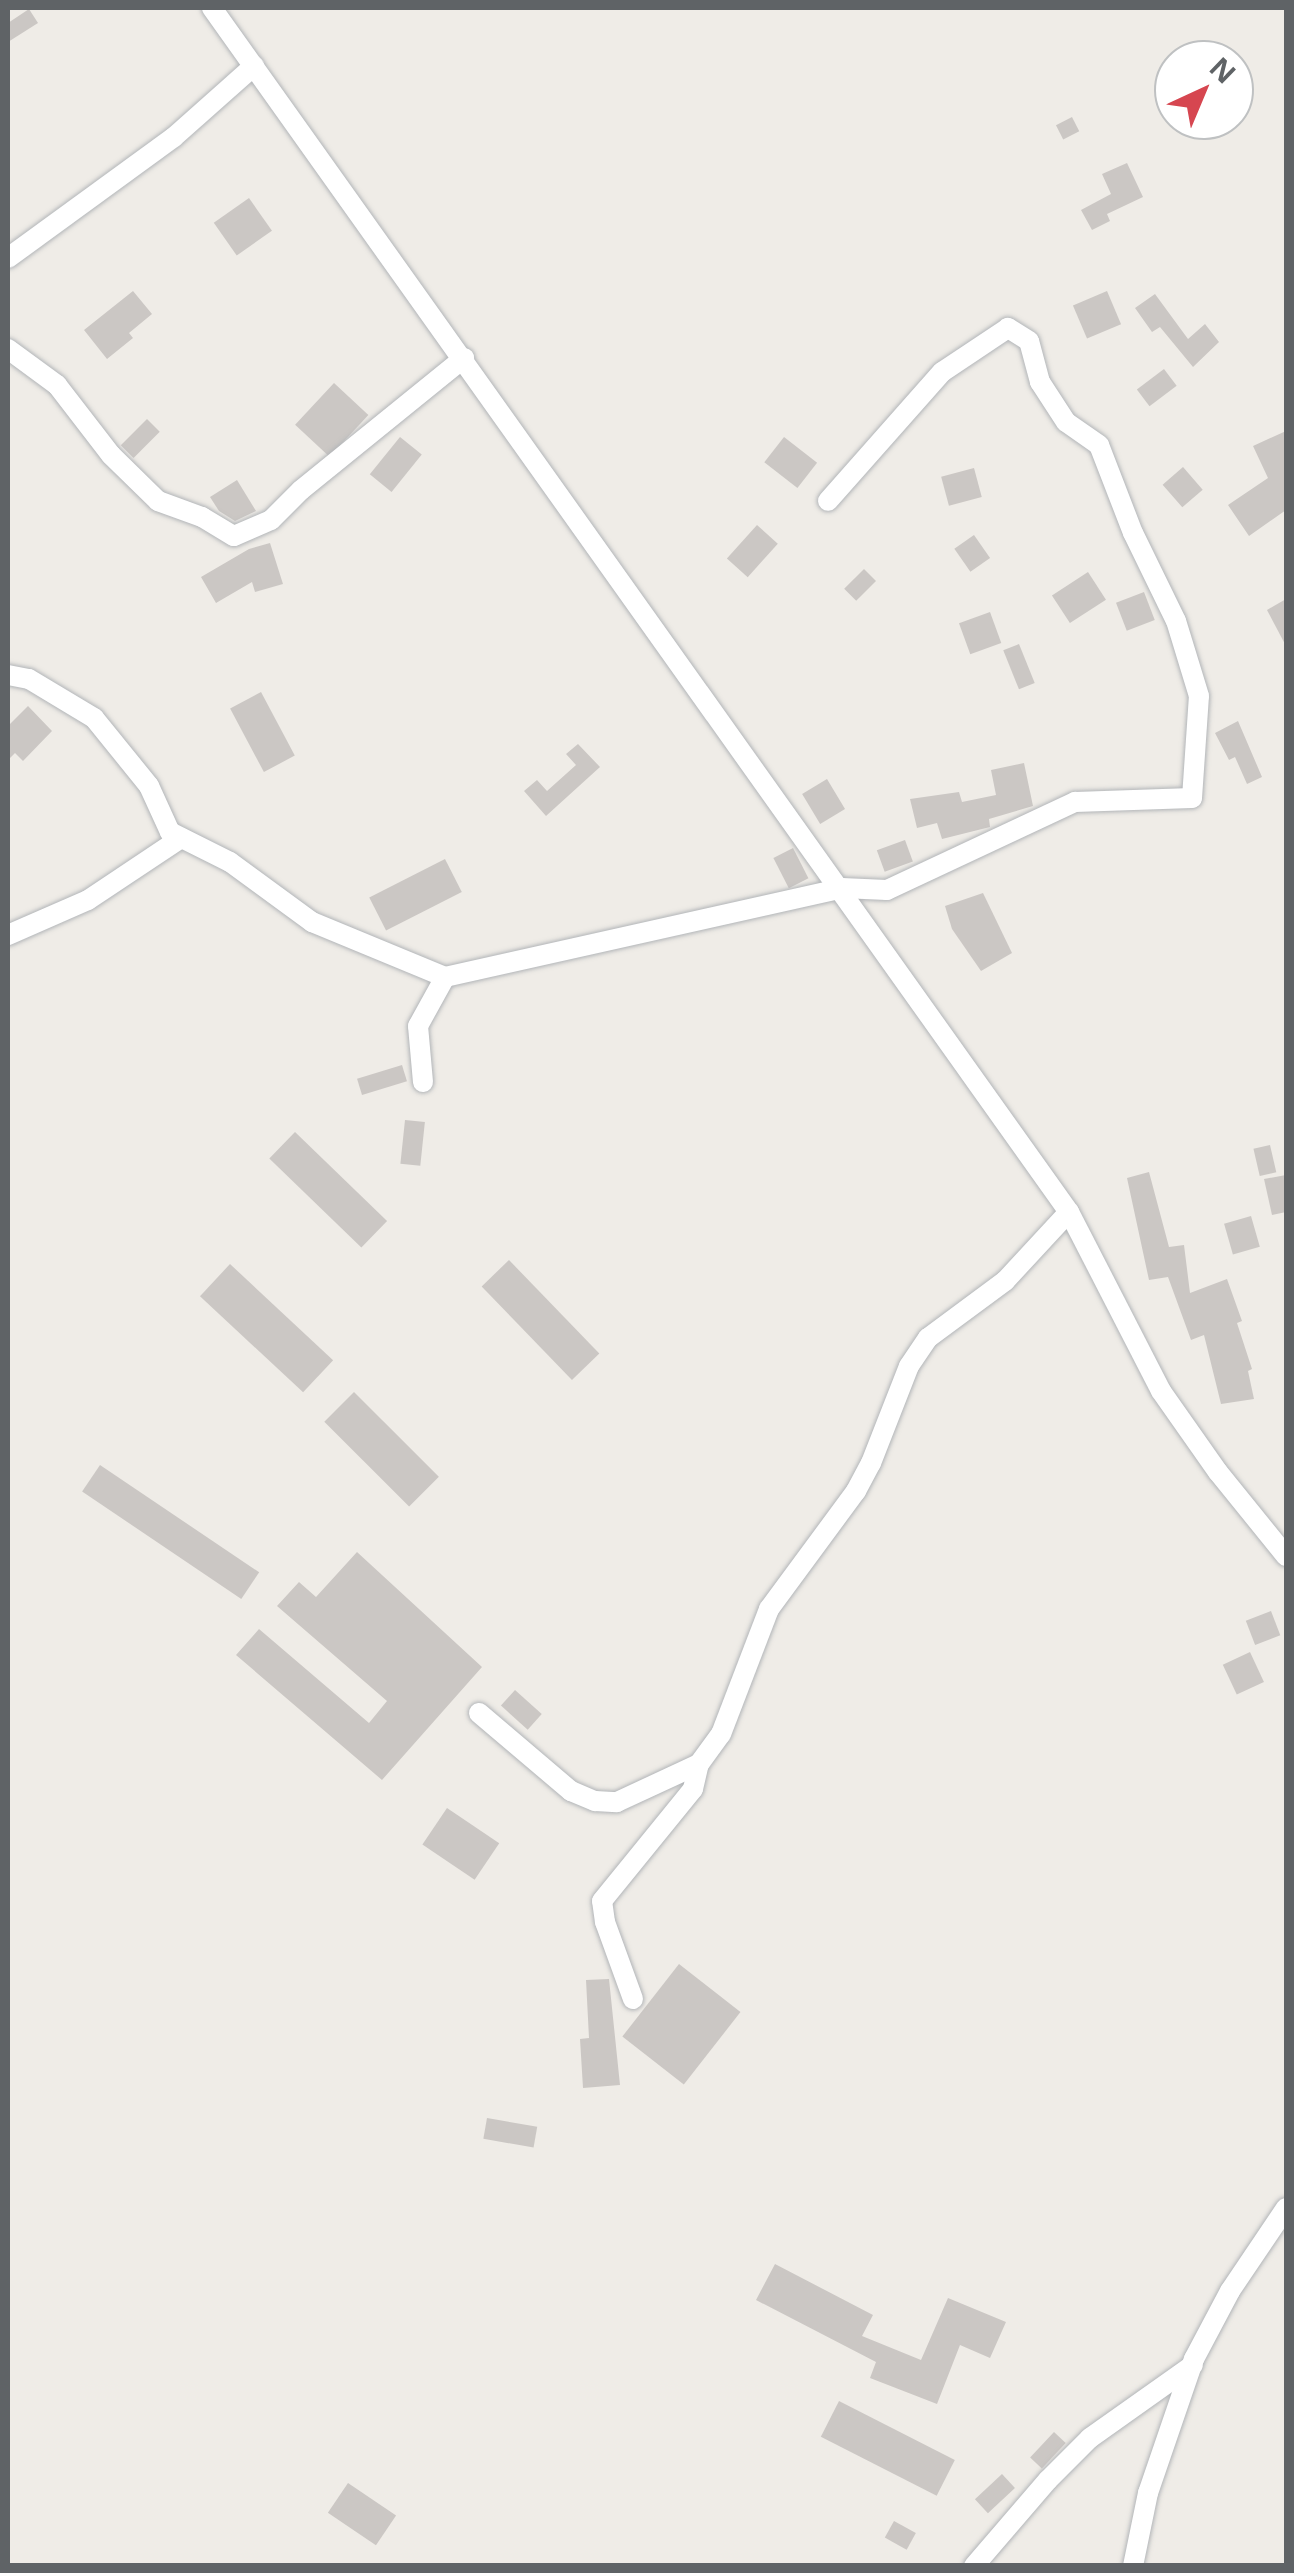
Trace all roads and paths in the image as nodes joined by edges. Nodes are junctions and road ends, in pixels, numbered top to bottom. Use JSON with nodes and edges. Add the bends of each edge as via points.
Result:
{"nodes":[{"id":1,"x":212,"y":8,"type":"edge"},
{"id":2,"x":254,"y":66,"type":"junction"},
{"id":3,"x":8,"y":258,"type":"edge"},
{"id":4,"x":8,"y":348,"type":"edge"},
{"id":5,"x":464,"y":358,"type":"junction"},
{"id":6,"x":828,"y":501,"type":"dead end"},
{"id":7,"x":8,"y":675,"type":"edge"},
{"id":8,"x":181,"y":838,"type":"junction"},
{"id":9,"x":842,"y":888,"type":"junction"},
{"id":10,"x":8,"y":935,"type":"edge"},
{"id":11,"x":445,"y":977,"type":"junction"},
{"id":12,"x":423,"y":1082,"type":"dead end"},
{"id":13,"x":1068,"y":1212,"type":"junction"},
{"id":14,"x":1286,"y":1556,"type":"edge"},
{"id":15,"x":479,"y":1712,"type":"dead end"},
{"id":16,"x":698,"y":1764,"type":"junction"},
{"id":17,"x":633,"y":1999,"type":"dead end"},
{"id":18,"x":1286,"y":2208,"type":"edge"},
{"id":19,"x":1192,"y":2365,"type":"junction"},
{"id":20,"x":974,"y":2566,"type":"edge"},
{"id":21,"x":1133,"y":2566,"type":"edge"}],
"edges":[{"from":1,"to":2,"type":"street"},
{"from":2,"to":3,"type":"street","via":[[174,137]]},
{"from":2,"to":5,"type":"street"},
{"from":4,"to":5,"type":"street","via":[[58,385],[111,455],[158,501],[234,536],[271,520]]},
{"from":5,"to":9,"type":"street"},
{"from":6,"to":9,"type":"street","via":[[942,372],[1008,328],[1029,341],[1040,382],[1066,422],[1099,445],[1176,621],[1200,696],[1192,798],[1076,802],[887,890]]},
{"from":7,"to":8,"type":"street","via":[[29,679],[94,718],[149,786],[170,832]]},
{"from":8,"to":10,"type":"street","via":[[88,900]]},
{"from":8,"to":11,"type":"street","via":[[230,862],[312,922]]},
{"from":9,"to":11,"type":"street"},
{"from":9,"to":13,"type":"street"},
{"from":11,"to":12,"type":"street","via":[[418,1026]]},
{"from":13,"to":14,"type":"street","via":[[1161,1391]]},
{"from":13,"to":16,"type":"street","via":[[1006,1281],[928,1338],[908,1366],[871,1463],[769,1609],[720,1734]]},
{"from":15,"to":16,"type":"street","via":[[571,1791],[595,1801],[618,1802]]},
{"from":16,"to":17,"type":"street","via":[[698,1780],[685,1802],[602,1901]]},
{"from":18,"to":19,"type":"street","via":[[1230,2291]]},
{"from":19,"to":20,"type":"street","via":[[1090,2438]]},
{"from":19,"to":21,"type":"street","via":[[1148,2493]]}]}
